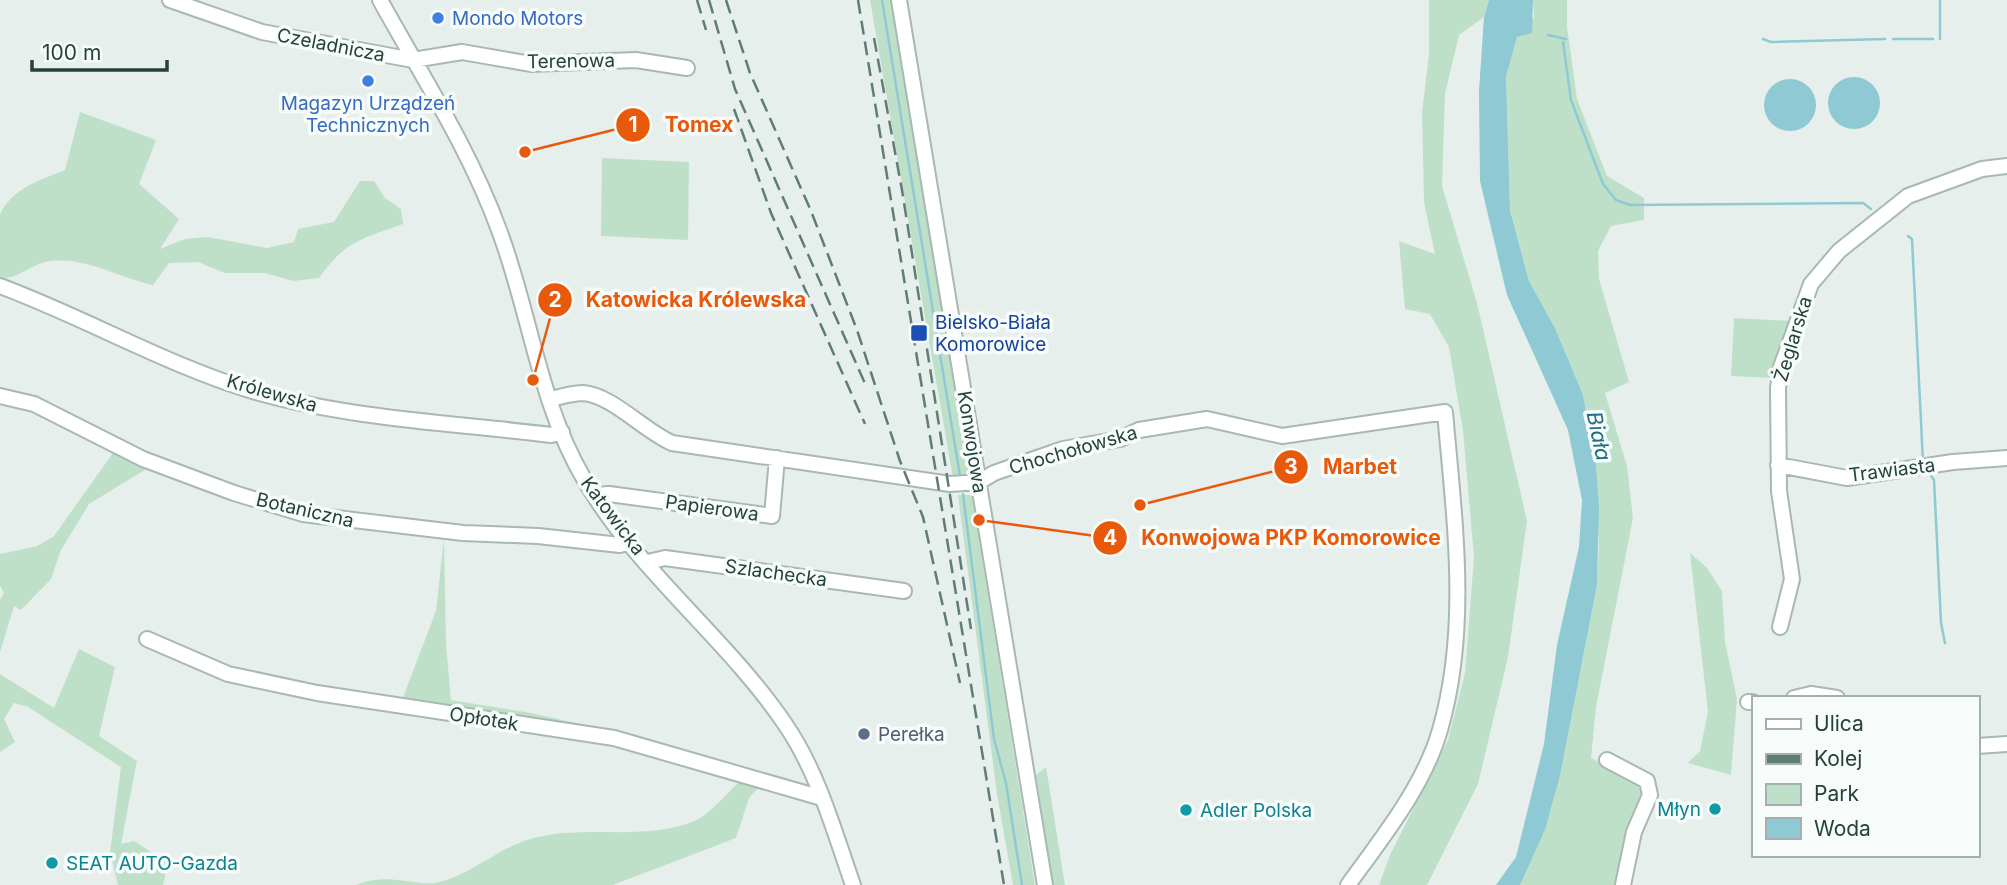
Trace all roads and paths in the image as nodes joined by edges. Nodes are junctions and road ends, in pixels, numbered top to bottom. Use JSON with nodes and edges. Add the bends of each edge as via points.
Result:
{"nodes":[{"id":1,"x":170,"y":0,"type":"edge"},
{"id":2,"x":380,"y":0,"type":"edge"},
{"id":3,"x":899,"y":0,"type":"edge"},
{"id":4,"x":413,"y":60,"type":"junction"},
{"id":5,"x":687,"y":68,"type":"dead end"},
{"id":6,"x":2007,"y":166,"type":"edge"},
{"id":7,"x":0,"y":286,"type":"edge"},
{"id":8,"x":0,"y":396,"type":"edge"},
{"id":9,"x":550,"y":399,"type":"junction"},
{"id":10,"x":562,"y":432,"type":"junction"},
{"id":11,"x":776,"y":458,"type":"junction"},
{"id":12,"x":2007,"y":458,"type":"edge"},
{"id":13,"x":1778,"y":465,"type":"junction"},
{"id":14,"x":979,"y":482,"type":"junction"},
{"id":15,"x":594,"y":495,"type":"junction"},
{"id":16,"x":630,"y":541,"type":"junction"},
{"id":17,"x":648,"y":562,"type":"junction"},
{"id":18,"x":904,"y":591,"type":"dead end"},
{"id":19,"x":1780,"y":627,"type":"dead end"},
{"id":20,"x":147,"y":639,"type":"dead end"},
{"id":21,"x":1802,"y":696,"type":"edge"},
{"id":22,"x":1824,"y":696,"type":"edge"},
{"id":23,"x":2007,"y":744,"type":"edge"},
{"id":24,"x":1979,"y":746,"type":"edge"},
{"id":25,"x":1607,"y":761,"type":"dead end"},
{"id":26,"x":822,"y":798,"type":"junction"},
{"id":27,"x":853,"y":885,"type":"edge"},
{"id":28,"x":1045,"y":885,"type":"edge"},
{"id":29,"x":1348,"y":885,"type":"edge"},
{"id":30,"x":1623,"y":885,"type":"edge"}],
"edges":[{"from":1,"to":4,"type":"street","name":"Czeladnicza","via":[[262,32]]},
{"from":2,"to":4,"type":"street","name":"Katowicka"},
{"from":3,"to":14,"type":"street","name":"Konwojowa"},
{"from":4,"to":5,"type":"street","name":"Terenowa","via":[[462,52],[531,64],[636,60]]},
{"from":4,"to":9,"type":"street","name":"Katowicka","via":[[457,135],[500,230]]},
{"from":6,"to":13,"type":"street","name":"Żeglarska","via":[[1982,169],[1908,196],[1818,272],[1781,367]]},
{"from":7,"to":10,"type":"street","name":"Królewska","via":[[174,361],[273,396],[323,408],[551,435]]},
{"from":8,"to":16,"type":"street","name":"Botaniczna","via":[[34,404],[143,459],[303,514],[463,533],[620,545]]},
{"from":9,"to":10,"type":"street","name":"Katowicka"},
{"from":9,"to":11,"type":"street","name":"Chochołowska","via":[[583,393],[603,398],[653,435],[672,443]]},
{"from":10,"to":15,"type":"street","name":"Katowicka"},
{"from":11,"to":14,"type":"street","name":"Chochołowska","via":[[937,483]]},
{"from":11,"to":15,"type":"street","name":"Papierowa","via":[[772,516]]},
{"from":12,"to":13,"type":"street","name":"Trawiasta","via":[[1847,478]]},
{"from":13,"to":19,"type":"street","name":"Żeglarska","via":[[1792,579]]},
{"from":14,"to":28,"type":"street","name":"Konwojowa"},
{"from":14,"to":29,"type":"street","name":"Chochołowska","via":[[1063,449],[1207,419],[1282,436],[1445,412],[1459,573],[1451,675],[1440,732],[1389,828]]},
{"from":15,"to":16,"type":"street","name":"Katowicka"},
{"from":16,"to":17,"type":"street","name":"Katowicka"},
{"from":17,"to":18,"type":"street","name":"Szlachecka","via":[[665,558]]},
{"from":17,"to":26,"type":"street","name":"Katowicka","via":[[767,699],[797,744]]},
{"from":20,"to":26,"type":"street","name":"Opłotek","via":[[228,674],[317,694],[614,738]]},
{"from":21,"to":22,"type":"street"},
{"from":23,"to":24,"type":"street"},
{"from":25,"to":30,"type":"street","via":[[1651,786],[1634,832]]},
{"from":26,"to":27,"type":"street","name":"Katowicka"}]}
